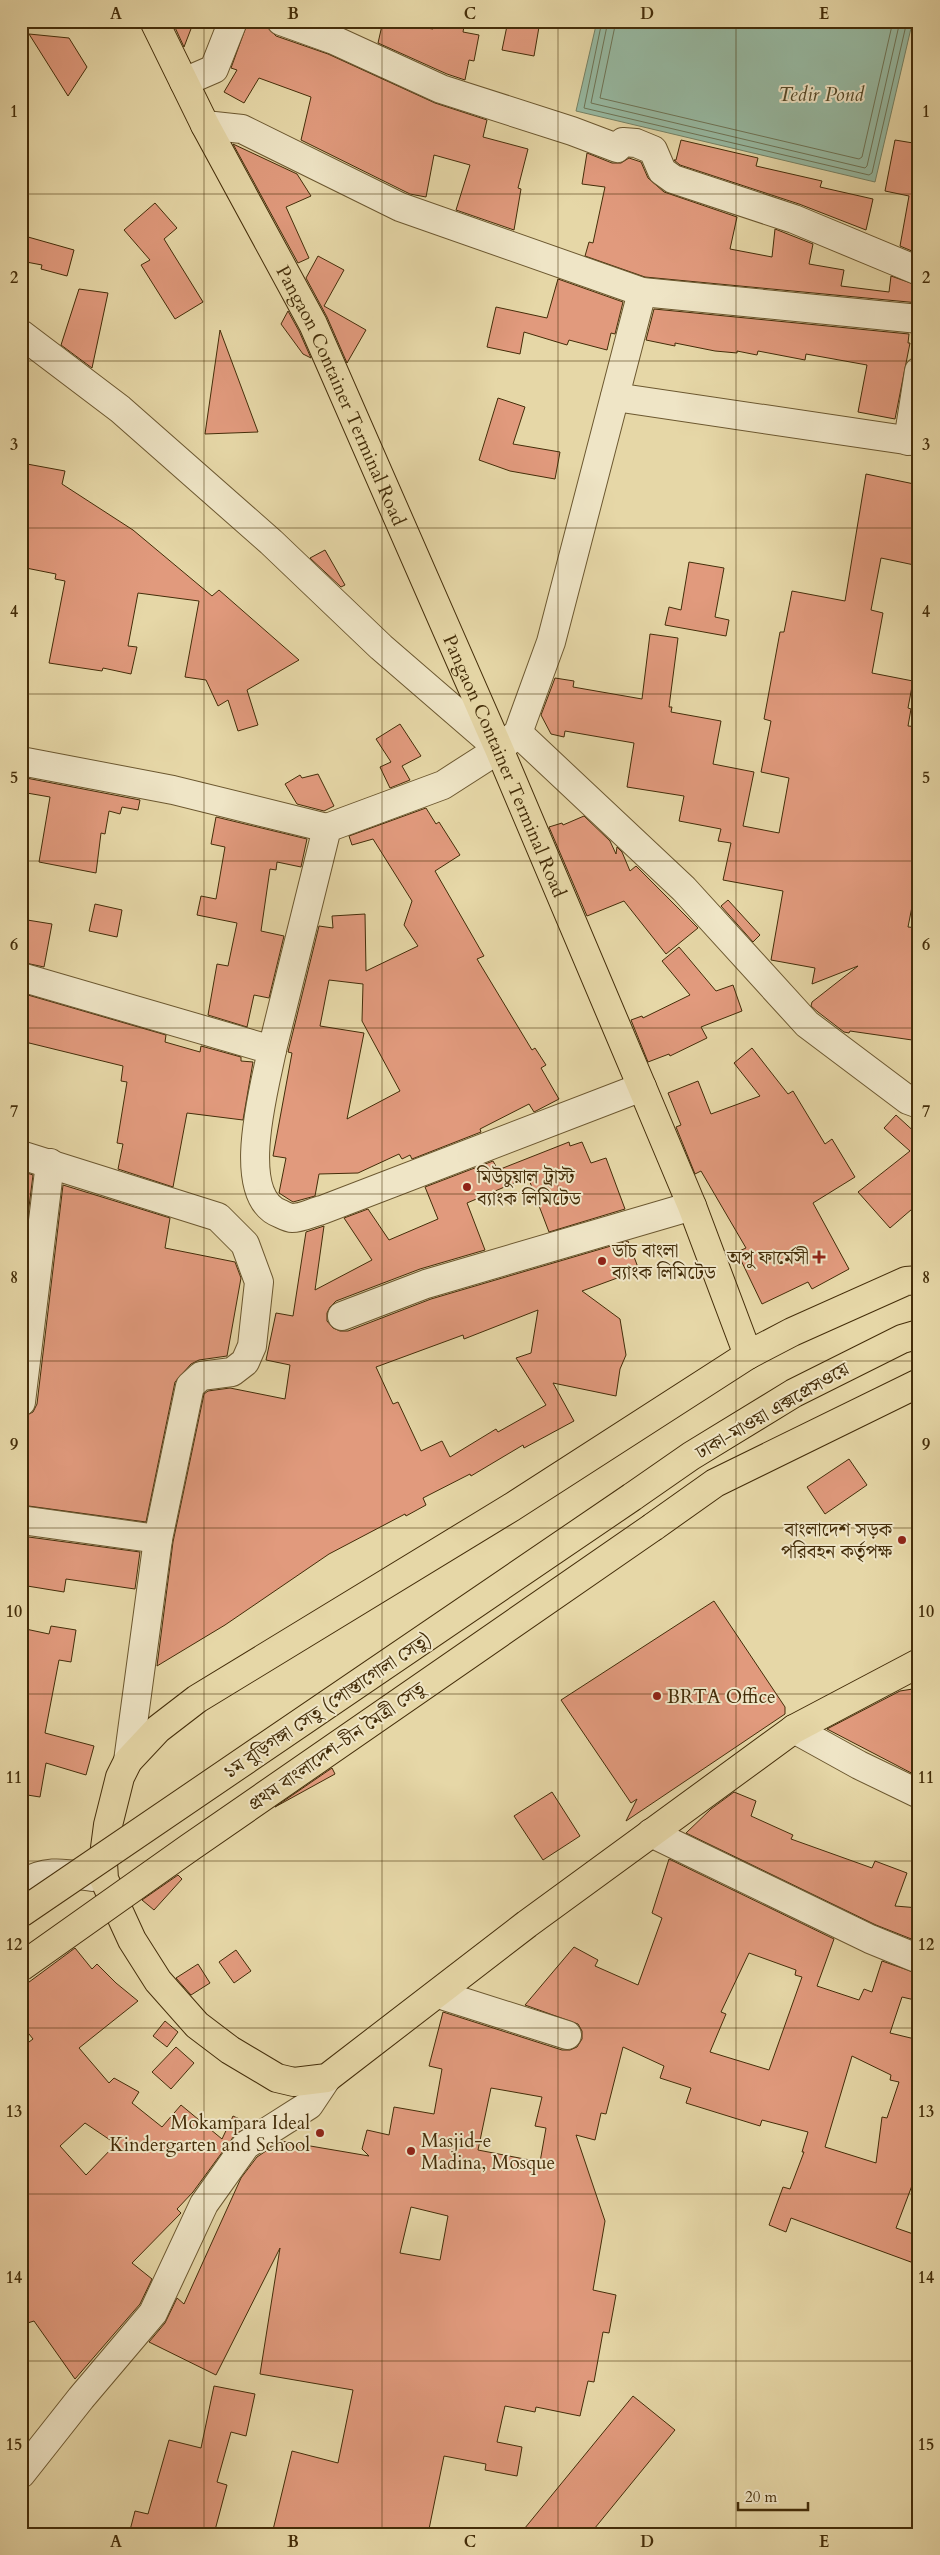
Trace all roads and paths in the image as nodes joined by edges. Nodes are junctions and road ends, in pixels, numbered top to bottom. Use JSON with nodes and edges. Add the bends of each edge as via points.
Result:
{"nodes":[{"id":1,"x":154,"y":21,"type":"edge"},
{"id":2,"x":233,"y":21,"type":"edge"},
{"id":3,"x":281,"y":21,"type":"edge"},
{"id":4,"x":184,"y":82,"type":"junction"},
{"id":5,"x":205,"y":125,"type":"junction"},
{"id":6,"x":919,"y":271,"type":"edge"},
{"id":7,"x":642,"y":292,"type":"junction"},
{"id":8,"x":919,"y":319,"type":"edge"},
{"id":9,"x":21,"y":334,"type":"edge"},
{"id":10,"x":919,"y":371,"type":"edge"},
{"id":11,"x":615,"y":397,"type":"junction"},
{"id":12,"x":914,"y":442,"type":"edge"},
{"id":13,"x":509,"y":741,"type":"junction"},
{"id":14,"x":21,"y":761,"type":"edge"},
{"id":15,"x":327,"y":828,"type":"junction"},
{"id":16,"x":21,"y":978,"type":"edge"},
{"id":17,"x":272,"y":1050,"type":"junction"},
{"id":18,"x":642,"y":1087,"type":"junction"},
{"id":19,"x":919,"y":1104,"type":"edge"},
{"id":20,"x":21,"y":1155,"type":"edge"},
{"id":21,"x":50,"y":1163,"type":"junction"},
{"id":22,"x":692,"y":1206,"type":"junction"},
{"id":23,"x":919,"y":1280,"type":"edge"},
{"id":24,"x":342,"y":1316,"type":"dead end"},
{"id":25,"x":919,"y":1334,"type":"edge"},
{"id":26,"x":748,"y":1355,"type":"junction"},
{"id":27,"x":919,"y":1383,"type":"edge"},
{"id":28,"x":21,"y":1402,"type":"edge"},
{"id":29,"x":632,"y":1497,"type":"joint"},
{"id":30,"x":21,"y":1520,"type":"edge"},
{"id":31,"x":653,"y":1527,"type":"joint"},
{"id":32,"x":158,"y":1539,"type":"junction"},
{"id":33,"x":919,"y":1663,"type":"edge"},
{"id":34,"x":794,"y":1729,"type":"junction"},
{"id":35,"x":128,"y":1761,"type":"junction"},
{"id":36,"x":919,"y":1794,"type":"edge"},
{"id":37,"x":651,"y":1833,"type":"junction"},
{"id":38,"x":21,"y":1884,"type":"edge"},
{"id":39,"x":107,"y":1887,"type":"junction"},
{"id":40,"x":21,"y":1913,"type":"edge"},
{"id":41,"x":21,"y":1954,"type":"edge"},
{"id":42,"x":919,"y":1959,"type":"edge"},
{"id":43,"x":21,"y":1967,"type":"edge"},
{"id":44,"x":438,"y":1994,"type":"junction"},
{"id":45,"x":567,"y":2035,"type":"dead end"},
{"id":46,"x":327,"y":2078,"type":"junction"},
{"id":47,"x":21,"y":2474,"type":"edge"}],
"edges":[{"from":1,"to":4,"type":"main road","name":"Pangaon Container Terminal Road"},
{"from":2,"to":4,"type":"street","via":[[214,69]]},
{"from":3,"to":6,"type":"street","via":[[334,40],[441,89],[617,148],[623,142],[636,143],[653,150],[662,171],[673,179],[794,219]]},
{"from":4,"to":5,"type":"main road","name":"Pangaon Container Terminal Road"},
{"from":5,"to":7,"type":"street","via":[[242,129],[400,207]]},
{"from":5,"to":13,"type":"main road","name":"Pangaon Container Terminal Road","via":[[312,324]]},
{"from":7,"to":8,"type":"street"},
{"from":7,"to":11,"type":"street"},
{"from":9,"to":13,"type":"street","via":[[120,408],[271,542],[381,647]]},
{"from":10,"to":12,"type":"street"},
{"from":11,"to":12,"type":"street"},
{"from":11,"to":13,"type":"street","via":[[551,642]]},
{"from":13,"to":15,"type":"street","via":[[443,785]]},
{"from":13,"to":18,"type":"main road","name":"Pangaon Container Terminal Road"},
{"from":13,"to":19,"type":"street","via":[[684,889],[807,1024],[908,1100]]},
{"from":14,"to":15,"type":"street","via":[[173,790]]},
{"from":15,"to":17,"type":"street"},
{"from":16,"to":17,"type":"street"},
{"from":17,"to":18,"type":"street","via":[[254,1149],[256,1178],[263,1200],[274,1212],[291,1218],[322,1210]]},
{"from":18,"to":22,"type":"main road","name":"Pangaon Container Terminal Road"},
{"from":20,"to":21,"type":"street"},
{"from":21,"to":28,"type":"street"},
{"from":21,"to":32,"type":"street","via":[[218,1217],[245,1244],[259,1282],[252,1346],[245,1362],[232,1372],[202,1376],[190,1386]]},
{"from":22,"to":24,"type":"street","via":[[426,1284]]},
{"from":22,"to":26,"type":"main road","name":"Pangaon Container Terminal Road"},
{"from":23,"to":26,"type":"main road","via":[[906,1281]]},
{"from":25,"to":29,"type":"main road","name":"ঢাকা-মাওয়া এক্সপ্রেসওয়ে","via":[[902,1339],[794,1393],[691,1456]]},
{"from":26,"to":35,"type":"main road","via":[[512,1507],[197,1699],[158,1729]]},
{"from":27,"to":31,"type":"main road","name":"ঢাকা-মাওয়া এক্সপ্রেসওয়ে","via":[[715,1483]]},
{"from":29,"to":40,"type":"main road","name":"১ম বুড়িগঙ্গা সেতু (পোস্তাগোলা সেতু)","bridge":true},
{"from":30,"to":32,"type":"street"},
{"from":31,"to":43,"type":"main road","name":"প্রথম বাংলাদেশ-চীন মৈত্রী সেতু","bridge":true},
{"from":32,"to":35,"type":"street"},
{"from":33,"to":34,"type":"main road"},
{"from":34,"to":36,"type":"street"},
{"from":34,"to":37,"type":"main road"},
{"from":35,"to":39,"type":"main road","via":[[120,1778],[108,1825],[103,1863]]},
{"from":37,"to":42,"type":"street","via":[[870,1940]]},
{"from":37,"to":44,"type":"main road"},
{"from":38,"to":39,"type":"street","via":[[38,1874],[54,1872]]},
{"from":39,"to":41,"type":"street"},
{"from":39,"to":46,"type":"main road","via":[[132,1940],[158,1981],[197,2025],[230,2050],[277,2078],[294,2082]]},
{"from":44,"to":45,"type":"street"},
{"from":44,"to":46,"type":"main road"},
{"from":46,"to":47,"type":"street","via":[[309,2105],[246,2145],[204,2204],[153,2313],[80,2398]]}]}
